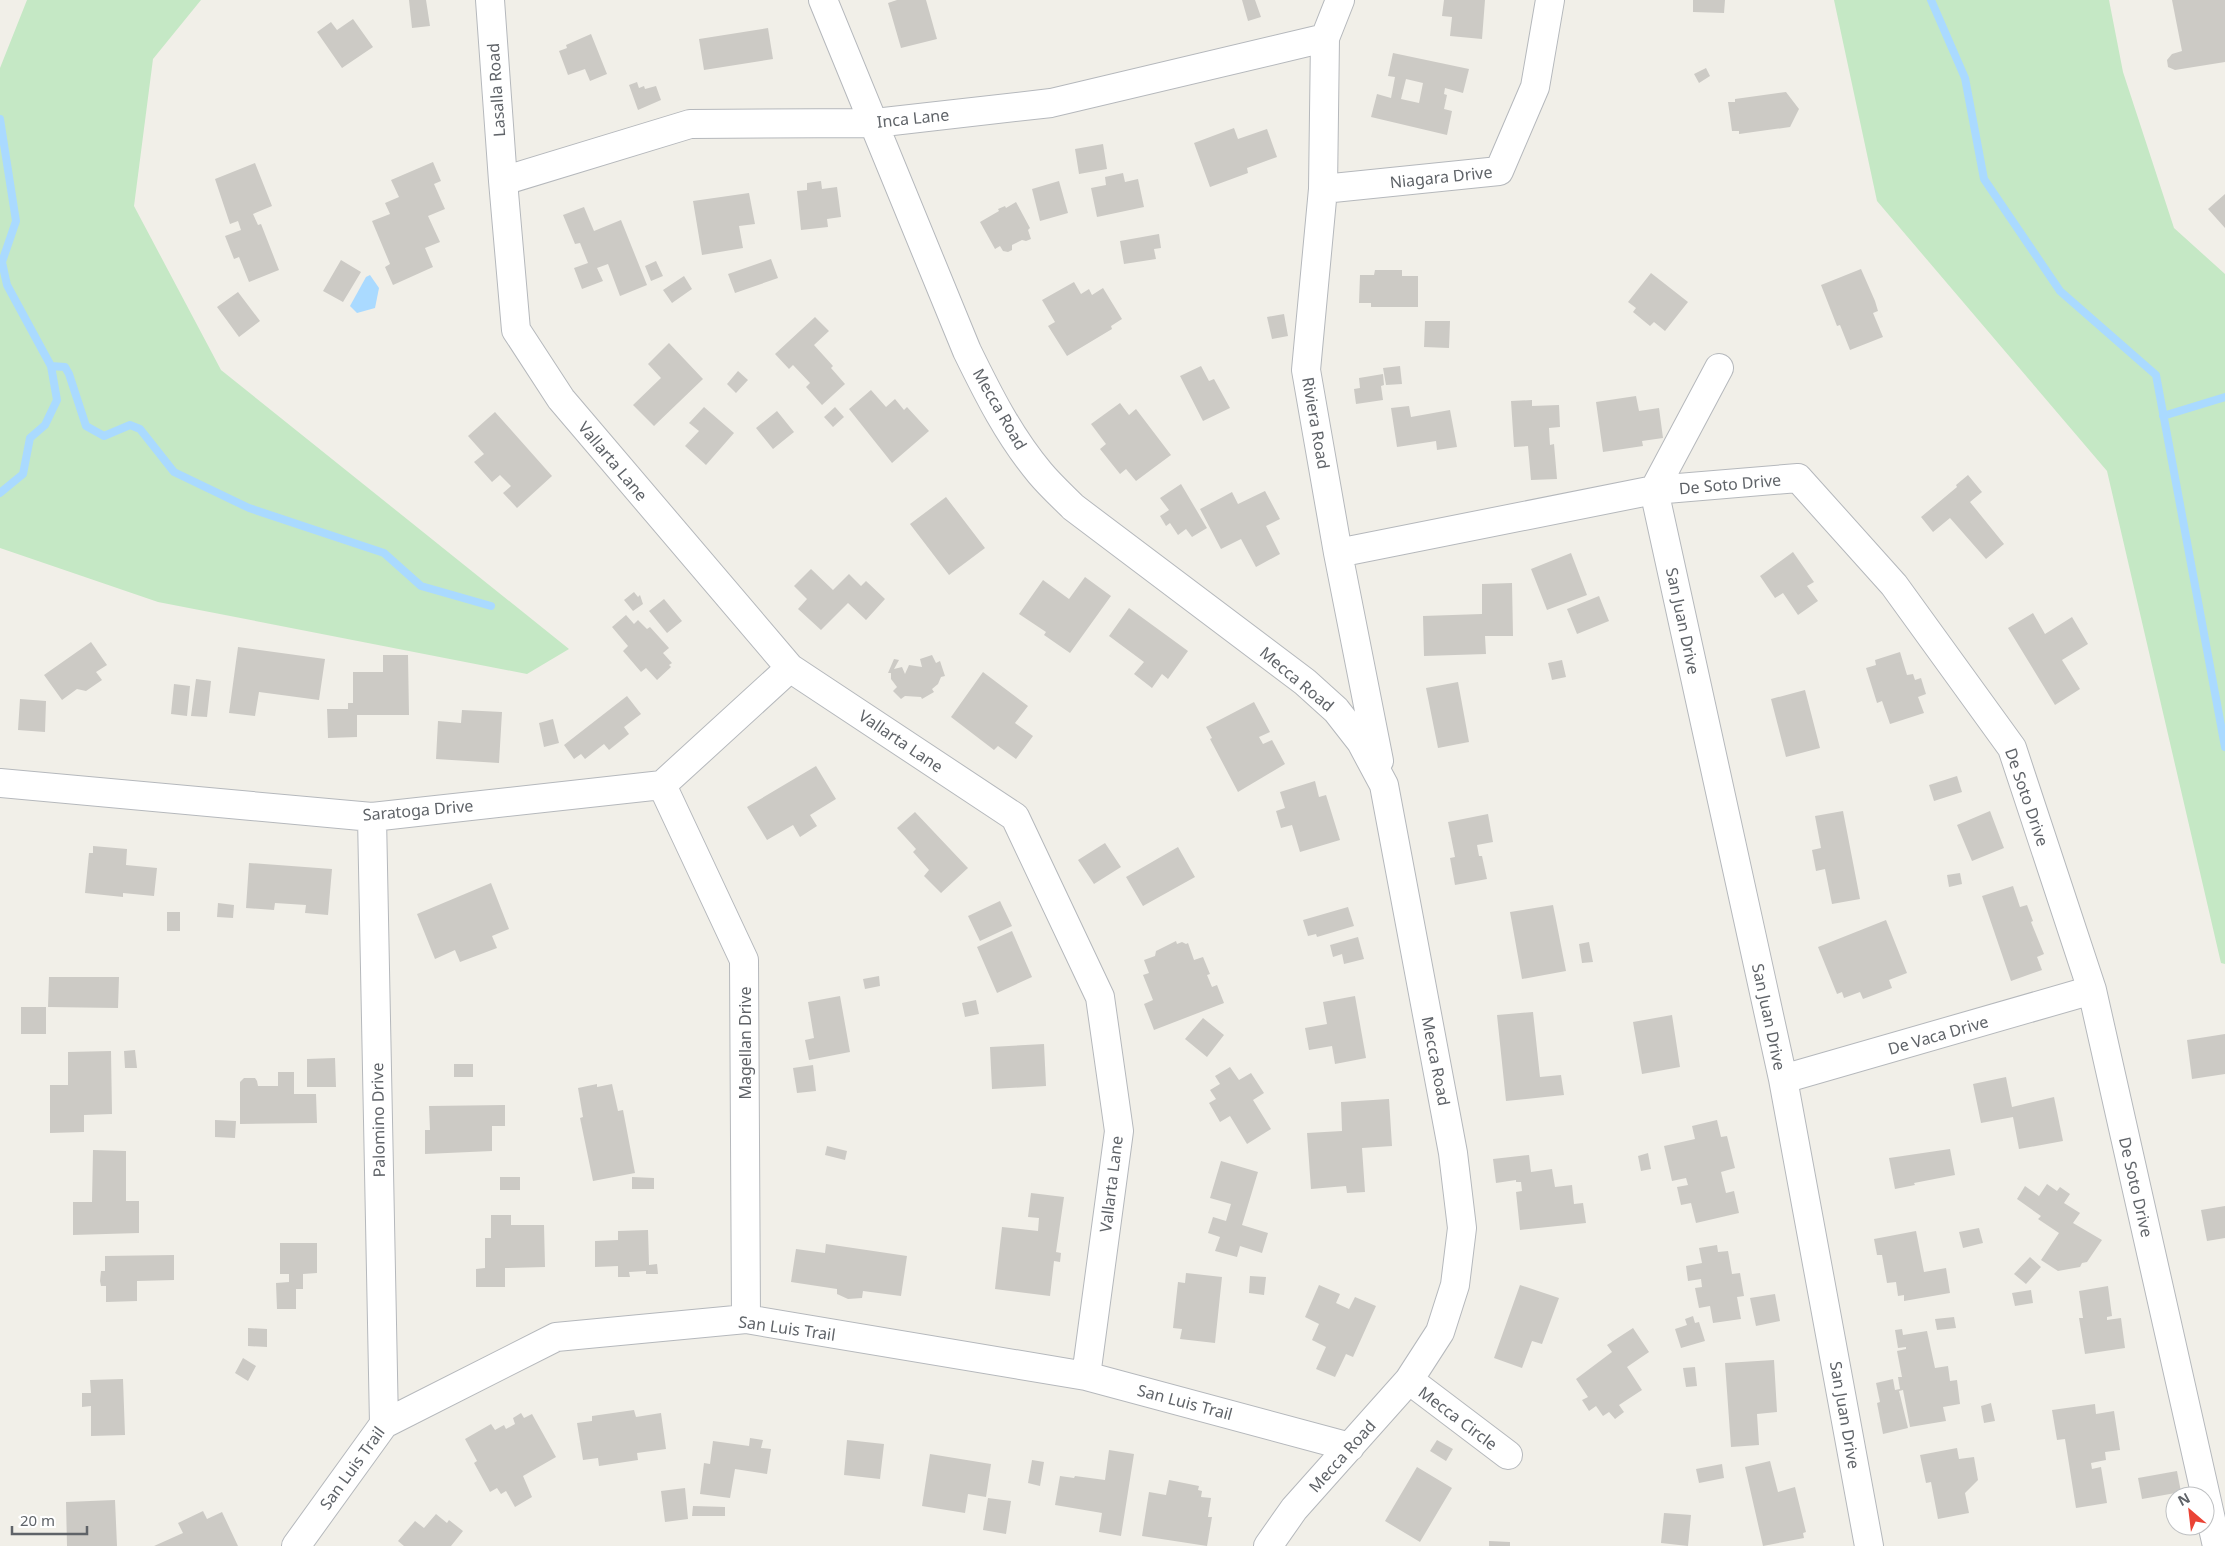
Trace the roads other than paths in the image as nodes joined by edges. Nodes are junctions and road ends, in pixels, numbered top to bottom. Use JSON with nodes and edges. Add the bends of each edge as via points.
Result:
{"nodes":[{"id":1,"x":490,"y":0,"type":"edge"},
{"id":2,"x":823,"y":0,"type":"edge"},
{"id":3,"x":1340,"y":0,"type":"edge"},
{"id":4,"x":1550,"y":0,"type":"edge"},
{"id":5,"x":1325,"y":38,"type":"junction"},
{"id":6,"x":875,"y":123,"type":"junction"},
{"id":7,"x":502,"y":181,"type":"junction"},
{"id":8,"x":1323,"y":189,"type":"junction"},
{"id":9,"x":1719,"y":368,"type":"dead end"},
{"id":10,"x":1654,"y":490,"type":"junction"},
{"id":11,"x":1338,"y":553,"type":"junction"},
{"id":12,"x":790,"y":668,"type":"junction"},
{"id":13,"x":0,"y":783,"type":"edge"},
{"id":14,"x":662,"y":785,"type":"junction"},
{"id":15,"x":1384,"y":785,"type":"junction"},
{"id":16,"x":372,"y":816,"type":"junction"},
{"id":17,"x":2092,"y":990,"type":"junction"},
{"id":18,"x":1783,"y":1080,"type":"junction"},
{"id":19,"x":746,"y":1319,"type":"junction"},
{"id":20,"x":1086,"y":1376,"type":"junction"},
{"id":21,"x":1409,"y":1380,"type":"junction"},
{"id":22,"x":384,"y":1424,"type":"junction"},
{"id":23,"x":1350,"y":1447,"type":"junction"},
{"id":24,"x":1508,"y":1455,"type":"dead end"},
{"id":25,"x":296,"y":1546,"type":"edge"},
{"id":26,"x":1268,"y":1546,"type":"edge"},
{"id":27,"x":1869,"y":1546,"type":"edge"},
{"id":28,"x":2217,"y":1546,"type":"edge"}],
"edges":[{"from":1,"to":7,"type":"street","name":"Lasalla Road"},
{"from":2,"to":6,"type":"street","name":"Mecca Road"},
{"from":3,"to":5,"type":"street","name":"Riviera Road"},
{"from":4,"to":8,"type":"street","name":"Niagara Drive","via":[[1535,87],[1499,171]]},
{"from":5,"to":6,"type":"street","name":"Inca Lane","via":[[1051,103]]},
{"from":5,"to":8,"type":"street","name":"Riviera Road"},
{"from":6,"to":7,"type":"street","name":"Inca Lane","via":[[690,124]]},
{"from":6,"to":15,"type":"street","name":"Mecca Road","via":[[987,394],[1012,436],[1041,474],[1073,507],[1305,682],[1336,710],[1361,742]]},
{"from":7,"to":12,"type":"street","name":"Vallarta Lane","via":[[516,330],[561,399]]},
{"from":8,"to":11,"type":"street","name":"Riviera Road","via":[[1306,370]]},
{"from":9,"to":10,"type":"street"},
{"from":10,"to":11,"type":"street","name":"De Soto Drive"},
{"from":10,"to":17,"type":"street","name":"De Soto Drive","via":[[1798,478],[1894,585],[2012,748]]},
{"from":10,"to":18,"type":"street","name":"San Juan Drive"},
{"from":11,"to":15,"type":"street","name":"Riviera Road"},
{"from":12,"to":14,"type":"street"},
{"from":12,"to":20,"type":"street","name":"Vallarta Lane","via":[[1015,817],[1100,997],[1119,1131]]},
{"from":13,"to":16,"type":"street","name":"Saratoga Drive"},
{"from":14,"to":16,"type":"street","name":"Saratoga Drive"},
{"from":14,"to":19,"type":"street","name":"Magellan Drive","via":[[744,960]]},
{"from":15,"to":21,"type":"street","name":"Mecca Road","via":[[1454,1153],[1462,1228],[1455,1285],[1440,1332]]},
{"from":16,"to":22,"type":"street","name":"Palomino Drive"},
{"from":17,"to":18,"type":"street","name":"De Vaca Drive"},
{"from":17,"to":28,"type":"street","name":"De Soto Drive"},
{"from":18,"to":27,"type":"street","name":"San Juan Drive"},
{"from":19,"to":20,"type":"street","name":"San Luis Trail"},
{"from":19,"to":22,"type":"street","name":"San Luis Trail","via":[[556,1337]]},
{"from":20,"to":23,"type":"street","name":"San Luis Trail"},
{"from":21,"to":23,"type":"street","name":"Mecca Road"},
{"from":21,"to":24,"type":"street","name":"Mecca Circle"},
{"from":22,"to":25,"type":"street","name":"San Luis Trail"},
{"from":23,"to":26,"type":"street","name":"Mecca Road","via":[[1294,1509]]}]}
